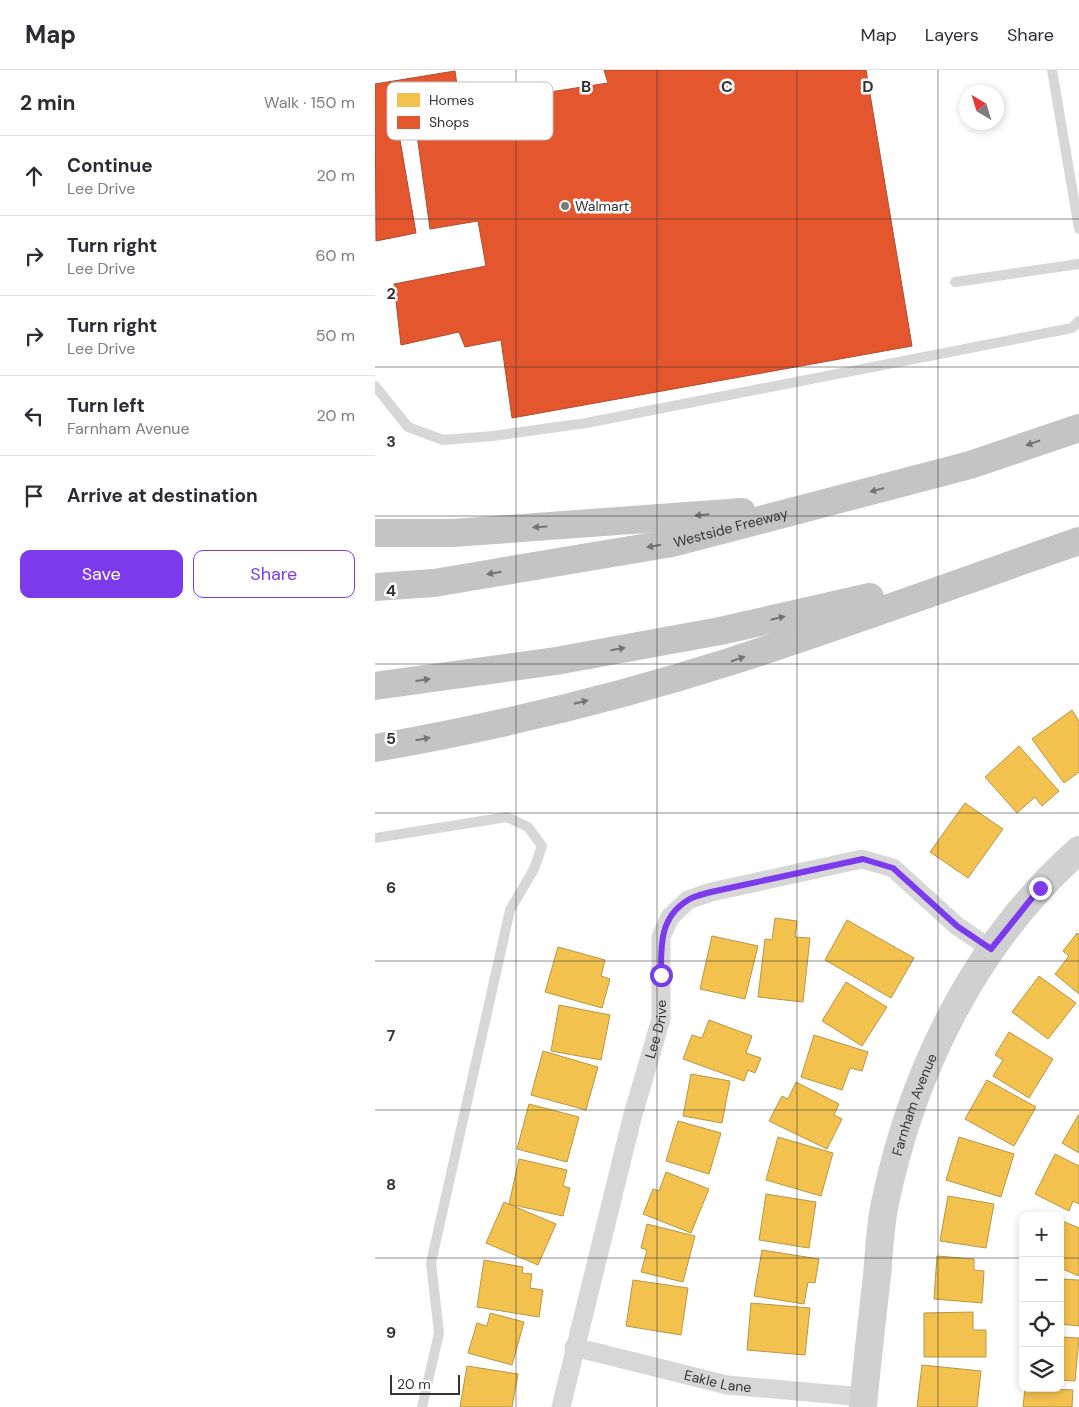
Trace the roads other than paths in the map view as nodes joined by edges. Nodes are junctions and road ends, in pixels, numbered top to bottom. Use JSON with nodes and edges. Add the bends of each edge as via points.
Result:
{"nodes":[{"id":1,"x":1052,"y":70,"type":"edge"},
{"id":2,"x":1079,"y":230,"type":"edge"},
{"id":3,"x":1079,"y":264,"type":"edge"},
{"id":4,"x":955,"y":282,"type":"dead end"},
{"id":5,"x":1079,"y":321,"type":"edge"},
{"id":6,"x":375,"y":386,"type":"edge"},
{"id":7,"x":1079,"y":428,"type":"edge"},
{"id":8,"x":821,"y":506,"type":"junction"},
{"id":9,"x":375,"y":533,"type":"edge"},
{"id":10,"x":1079,"y":539,"type":"edge"},
{"id":11,"x":375,"y":586,"type":"edge"},
{"id":12,"x":375,"y":686,"type":"edge"},
{"id":13,"x":375,"y":748,"type":"edge"},
{"id":14,"x":375,"y":838,"type":"edge"},
{"id":15,"x":1079,"y":850,"type":"edge"},
{"id":16,"x":991,"y":949,"type":"junction"},
{"id":17,"x":574,"y":1347,"type":"junction"},
{"id":18,"x":863,"y":1402,"type":"edge"},
{"id":19,"x":422,"y":1407,"type":"edge"},
{"id":20,"x":561,"y":1407,"type":"edge"}],
"edges":[{"from":1,"to":2,"type":"lane"},
{"from":3,"to":4,"type":"lane"},
{"from":5,"to":6,"type":"lane","via":[[1072,328],[586,423],[493,436],[443,440],[408,427]]},
{"from":7,"to":8,"type":"highway","name":"Westside Freeway","one_way":true,"via":[[969,464]]},
{"from":8,"to":9,"type":"highway","one_way":true,"via":[[453,533]]},
{"from":8,"to":11,"type":"highway","name":"Westside Freeway","one_way":true,"via":[[672,543],[434,583]]},
{"from":12,"to":10,"type":"highway","one_way":true,"via":[[556,661],[720,631],[897,591]]},
{"from":13,"to":10,"type":"highway","one_way":true,"via":[[455,734],[731,662]]},
{"from":14,"to":19,"type":"lane","via":[[507,817],[528,827],[542,846],[534,869],[510,910],[431,1263],[439,1333]]},
{"from":15,"to":16,"type":"street","name":"Farnham Avenue","via":[[1040,888]]},
{"from":16,"to":17,"type":"street","name":"Lee Drive","via":[[957,926],[893,868],[863,859],[711,892],[688,900],[670,917],[661,937],[661,1019],[632,1118]]},
{"from":16,"to":18,"type":"street","name":"Farnham Avenue","via":[[949,1019],[907,1117],[884,1210]]},
{"from":17,"to":18,"type":"street","name":"Eakle Lane","via":[[727,1385]]},
{"from":17,"to":20,"type":"street","name":"Lee Drive"}]}
